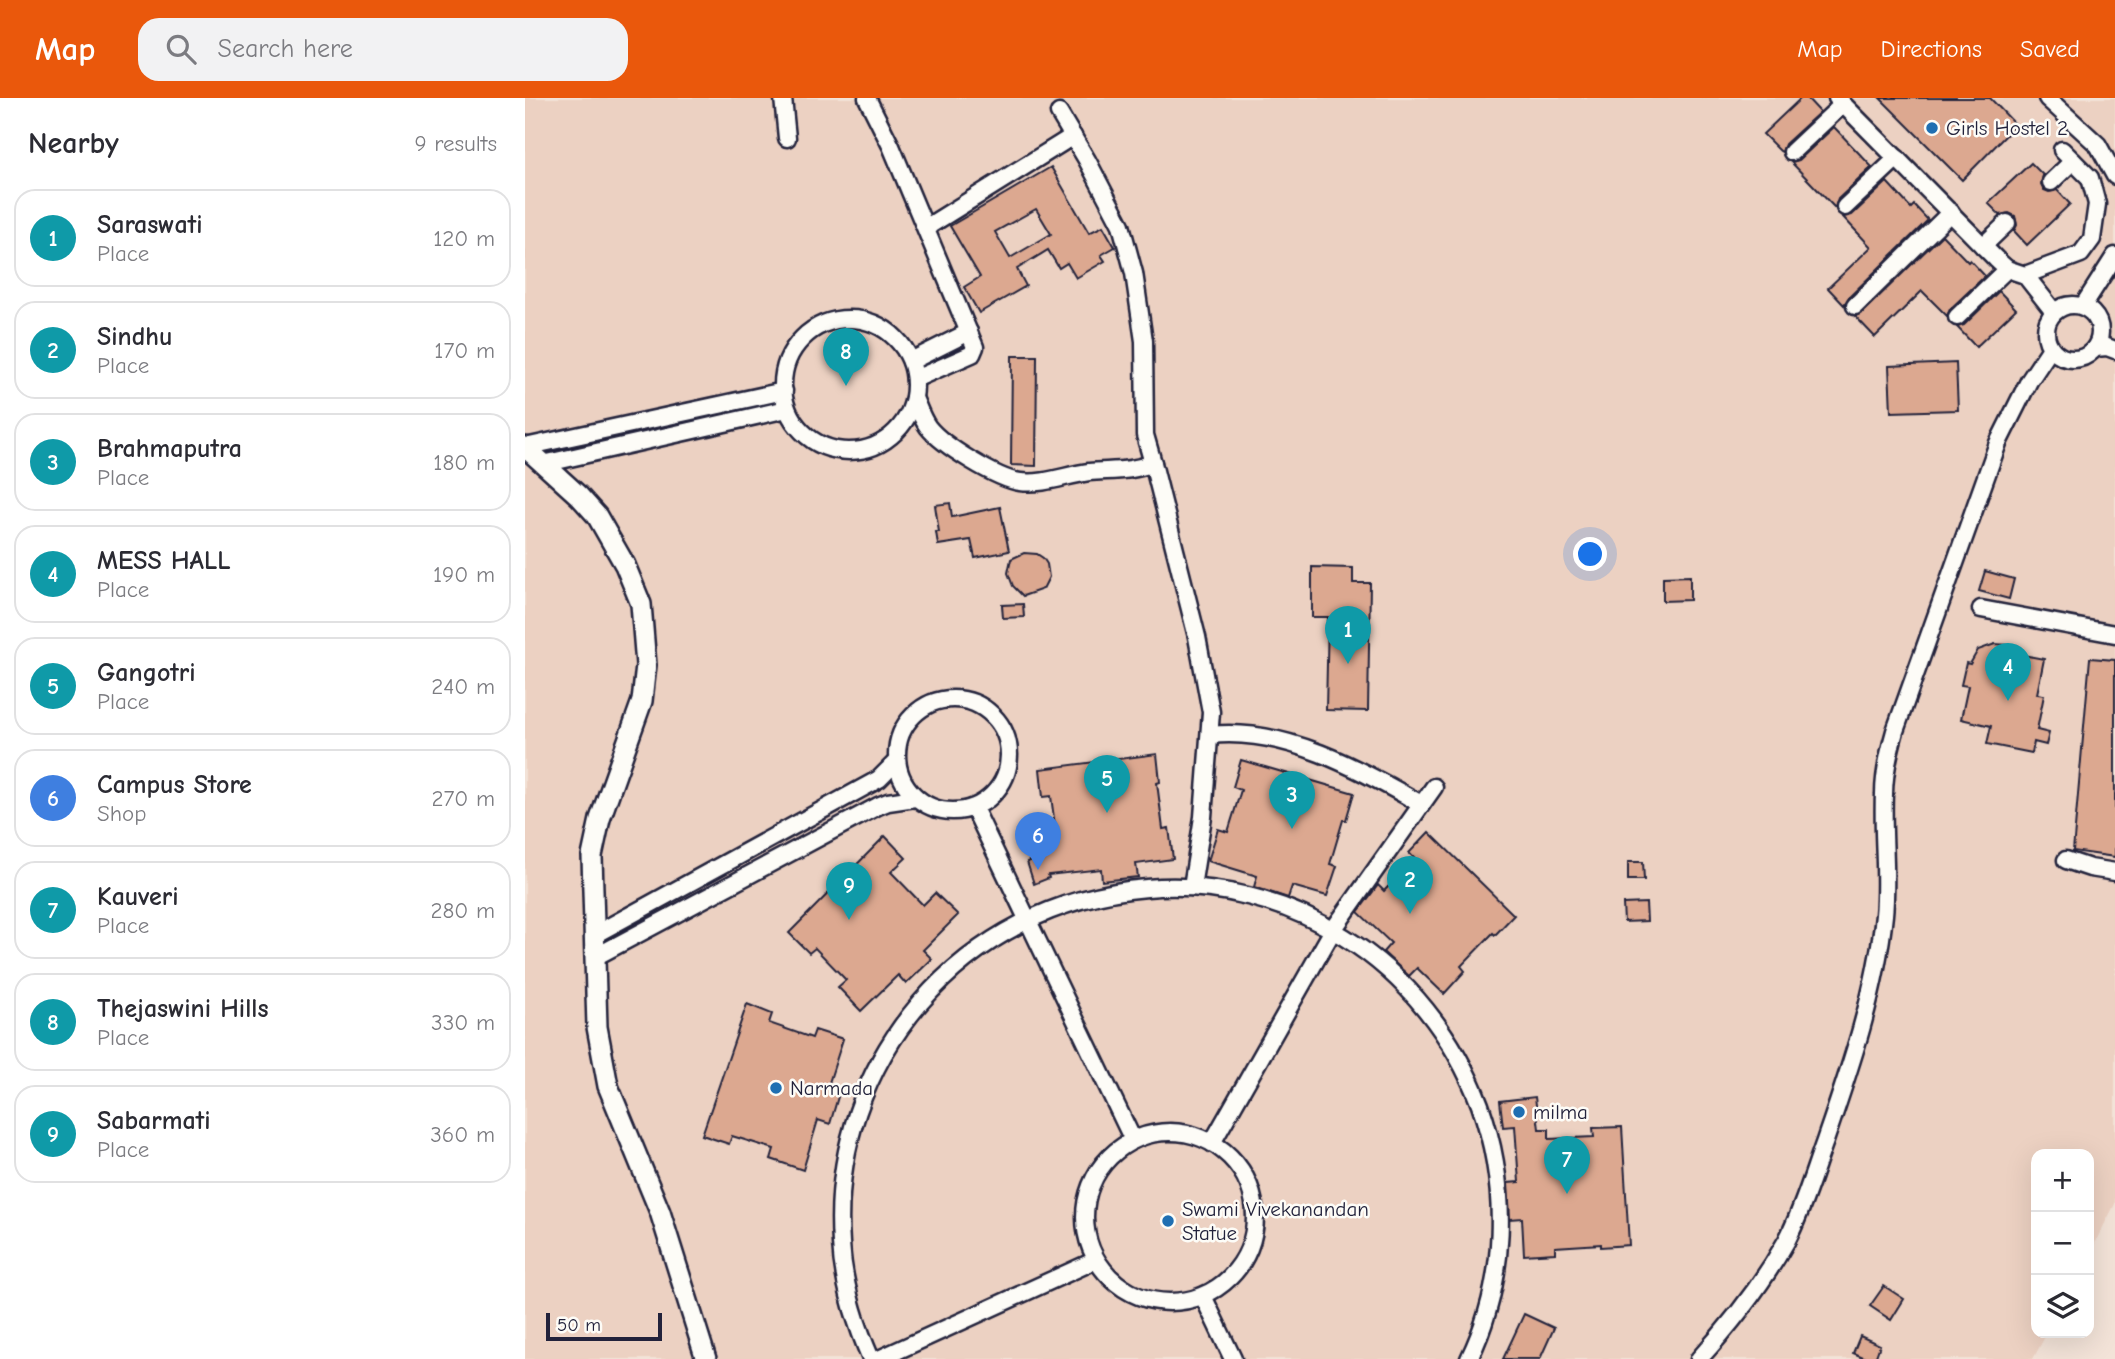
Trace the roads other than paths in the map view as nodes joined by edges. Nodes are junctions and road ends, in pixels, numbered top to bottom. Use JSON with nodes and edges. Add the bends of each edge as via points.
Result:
{"nodes":[{"id":1,"x":783,"y":98,"type":"edge"},
{"id":2,"x":867,"y":98,"type":"edge"},
{"id":3,"x":2046,"y":98,"type":"edge"},
{"id":4,"x":1840,"y":101,"type":"edge"},
{"id":5,"x":1059,"y":113,"type":"dead end"},
{"id":6,"x":1073,"y":136,"type":"junction"},
{"id":7,"x":787,"y":138,"type":"dead end"},
{"id":8,"x":1792,"y":152,"type":"dead end"},
{"id":9,"x":1896,"y":158,"type":"junction"},
{"id":10,"x":2115,"y":176,"type":"edge"},
{"id":11,"x":2051,"y":182,"type":"dead end"},
{"id":12,"x":1845,"y":207,"type":"dead end"},
{"id":13,"x":1951,"y":212,"type":"junction"},
{"id":14,"x":2007,"y":223,"type":"dead end"},
{"id":15,"x":927,"y":227,"type":"junction"},
{"id":16,"x":1983,"y":246,"type":"junction"},
{"id":17,"x":2081,"y":254,"type":"junction"},
{"id":18,"x":2115,"y":256,"type":"edge"},
{"id":19,"x":2007,"y":269,"type":"junction"},
{"id":20,"x":2104,"y":271,"type":"junction"},
{"id":21,"x":2025,"y":275,"type":"junction"},
{"id":22,"x":1855,"y":306,"type":"dead end"},
{"id":23,"x":2083,"y":306,"type":"junction"},
{"id":24,"x":2054,"y":313,"type":"junction"},
{"id":25,"x":1957,"y":317,"type":"dead end"},
{"id":26,"x":969,"y":332,"type":"junction"},
{"id":27,"x":2104,"y":337,"type":"edge"},
{"id":28,"x":2052,"y":348,"type":"junction"},
{"id":29,"x":2115,"y":350,"type":"edge"},
{"id":30,"x":911,"y":361,"type":"junction"},
{"id":31,"x":915,"y":379,"type":"junction"},
{"id":32,"x":784,"y":390,"type":"junction"},
{"id":33,"x":914,"y":398,"type":"junction"},
{"id":34,"x":786,"y":409,"type":"junction"},
{"id":35,"x":525,"y":447,"type":"edge"},
{"id":36,"x":1153,"y":463,"type":"junction"},
{"id":37,"x":543,"y":464,"type":"junction"},
{"id":38,"x":1981,"y":609,"type":"dead end"},
{"id":39,"x":2115,"y":634,"type":"edge"},
{"id":40,"x":1210,"y":735,"type":"junction"},
{"id":41,"x":896,"y":762,"type":"junction"},
{"id":42,"x":1434,"y":787,"type":"dead end"},
{"id":43,"x":915,"y":797,"type":"junction"},
{"id":44,"x":1421,"y":804,"type":"junction"},
{"id":45,"x":974,"y":808,"type":"junction"},
{"id":46,"x":2066,"y":860,"type":"dead end"},
{"id":47,"x":2115,"y":872,"type":"edge"},
{"id":48,"x":1192,"y":887,"type":"junction"},
{"id":49,"x":1028,"y":919,"type":"junction"},
{"id":50,"x":1333,"y":930,"type":"junction"},
{"id":51,"x":594,"y":935,"type":"junction"},
{"id":52,"x":595,"y":957,"type":"junction"},
{"id":53,"x":1133,"y":1140,"type":"junction"},
{"id":54,"x":1212,"y":1143,"type":"junction"},
{"id":55,"x":1096,"y":1260,"type":"junction"},
{"id":56,"x":1203,"y":1296,"type":"junction"},
{"id":57,"x":706,"y":1359,"type":"edge"},
{"id":58,"x":870,"y":1359,"type":"edge"},
{"id":59,"x":879,"y":1359,"type":"edge"},
{"id":60,"x":1233,"y":1359,"type":"edge"},
{"id":61,"x":1469,"y":1359,"type":"edge"},
{"id":62,"x":1699,"y":1359,"type":"edge"}],
"edges":[{"from":1,"to":7,"type":"street"},
{"from":2,"to":15,"type":"street"},
{"from":3,"to":10,"type":"street","via":[[2098,145]]},
{"from":4,"to":8,"type":"street"},
{"from":4,"to":9,"type":"street"},
{"from":5,"to":6,"type":"street"},
{"from":6,"to":15,"type":"street"},
{"from":6,"to":36,"type":"street","via":[[1121,225],[1134,273],[1144,341],[1145,435]]},
{"from":9,"to":12,"type":"street"},
{"from":9,"to":13,"type":"street"},
{"from":11,"to":17,"type":"street","via":[[2068,155],[2090,178],[2097,204],[2092,239]]},
{"from":13,"to":16,"type":"street"},
{"from":13,"to":22,"type":"street"},
{"from":14,"to":16,"type":"street"},
{"from":15,"to":26,"type":"street"},
{"from":16,"to":19,"type":"street"},
{"from":17,"to":20,"type":"street"},
{"from":17,"to":21,"type":"street"},
{"from":18,"to":20,"type":"street"},
{"from":19,"to":21,"type":"street"},
{"from":19,"to":25,"type":"street"},
{"from":20,"to":23,"type":"street"},
{"from":21,"to":24,"type":"street"},
{"from":23,"to":24,"type":"street","via":[[2068,305]]},
{"from":23,"to":27,"type":"street","via":[[2096,317]]},
{"from":24,"to":28,"type":"street","via":[[2046,334]]},
{"from":26,"to":30,"type":"street"},
{"from":26,"to":31,"type":"street","via":[[975,347],[972,354]]},
{"from":27,"to":28,"type":"street","via":[[2082,358],[2057,354]]},
{"from":27,"to":29,"type":"street","via":[[2107,347]]},
{"from":28,"to":62,"type":"street","via":[[2029,381],[1999,443],[1888,755],[1885,898],[1876,966],[1843,1089],[1811,1181],[1794,1226],[1767,1272]]},
{"from":30,"to":31,"type":"street"},
{"from":30,"to":32,"type":"street","via":[[890,332],[873,323],[853,318],[832,321],[813,329],[797,344],[787,362]]},
{"from":31,"to":33,"type":"street"},
{"from":32,"to":34,"type":"street"},
{"from":32,"to":35,"type":"street"},
{"from":33,"to":34,"type":"street","via":[[898,430],[883,442],[848,452],[809,438]]},
{"from":33,"to":36,"type":"street","via":[[928,427],[953,448],[1011,480],[1047,482]]},
{"from":34,"to":37,"type":"street"},
{"from":35,"to":37,"type":"main road"},
{"from":36,"to":40,"type":"street","via":[[1197,637],[1211,712]]},
{"from":37,"to":51,"type":"main road","via":[[579,496],[605,528],[641,604],[646,665],[642,701],[594,841]]},
{"from":38,"to":39,"type":"street"},
{"from":40,"to":44,"type":"street","via":[[1261,738],[1319,754],[1379,779]]},
{"from":40,"to":48,"type":"street"},
{"from":41,"to":43,"type":"street","via":[[906,788]]},
{"from":41,"to":45,"type":"street","via":[[901,733],[919,709],[948,698],[979,705],[1002,727],[1009,758],[999,788]]},
{"from":41,"to":51,"type":"street","via":[[879,779]]},
{"from":42,"to":44,"type":"street"},
{"from":43,"to":45,"type":"street","via":[[950,812]]},
{"from":43,"to":52,"type":"street","via":[[879,806]]},
{"from":44,"to":50,"type":"street"},
{"from":45,"to":49,"type":"street"},
{"from":46,"to":47,"type":"street"},
{"from":48,"to":49,"type":"street","via":[[1091,896]]},
{"from":48,"to":50,"type":"street","via":[[1270,902]]},
{"from":49,"to":53,"type":"street"},
{"from":49,"to":58,"type":"street","via":[[975,950],[930,990],[892,1039],[861,1103],[846,1152],[841,1244],[851,1304]]},
{"from":50,"to":54,"type":"street"},
{"from":50,"to":61,"type":"street","via":[[1397,978],[1433,1018],[1461,1063],[1485,1119],[1498,1184],[1498,1251],[1485,1317]]},
{"from":51,"to":52,"type":"main road"},
{"from":52,"to":57,"type":"main road","via":[[597,1027],[608,1086],[660,1212]]},
{"from":53,"to":54,"type":"street","via":[[1173,1132]]},
{"from":53,"to":55,"type":"street","via":[[1098,1171],[1089,1192],[1087,1238]]},
{"from":54,"to":56,"type":"street","via":[[1231,1157],[1245,1177],[1255,1222],[1239,1267]]},
{"from":55,"to":56,"type":"street","via":[[1111,1280],[1131,1294],[1155,1302]]},
{"from":55,"to":59,"type":"street"},
{"from":56,"to":60,"type":"street"}]}
